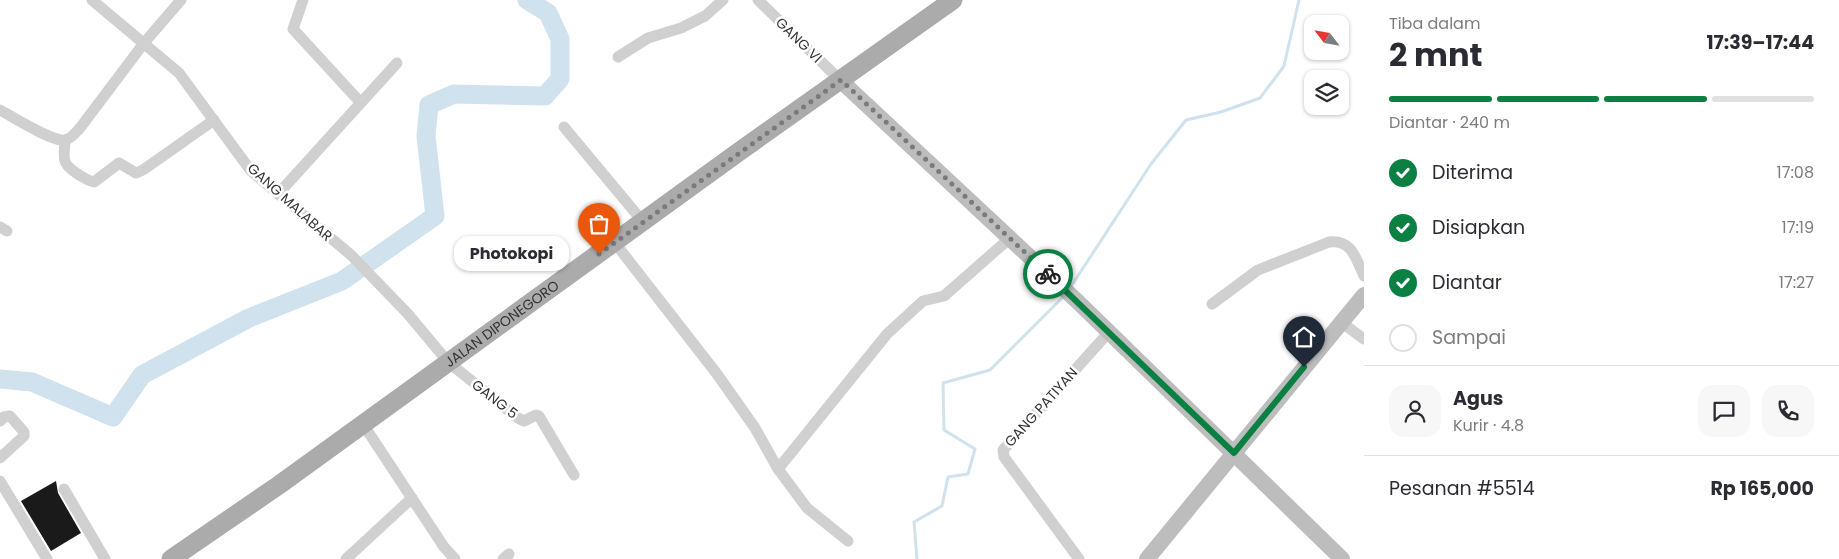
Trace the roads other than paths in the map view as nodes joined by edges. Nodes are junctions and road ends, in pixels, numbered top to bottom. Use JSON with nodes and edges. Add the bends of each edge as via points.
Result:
{"nodes":[{"id":1,"x":92,"y":0,"type":"edge"},
{"id":2,"x":181,"y":0,"type":"edge"},
{"id":3,"x":303,"y":0,"type":"edge"},
{"id":4,"x":723,"y":0,"type":"edge"},
{"id":5,"x":758,"y":0,"type":"edge"},
{"id":6,"x":953,"y":0,"type":"edge"},
{"id":7,"x":144,"y":44,"type":"junction"},
{"id":8,"x":618,"y":57,"type":"dead end"},
{"id":9,"x":397,"y":63,"type":"dead end"},
{"id":10,"x":841,"y":80,"type":"junction"},
{"id":11,"x":360,"y":102,"type":"junction"},
{"id":12,"x":0,"y":110,"type":"edge"},
{"id":13,"x":214,"y":120,"type":"junction"},
{"id":14,"x":564,"y":127,"type":"dead end"},
{"id":15,"x":65,"y":140,"type":"junction"},
{"id":16,"x":278,"y":194,"type":"junction"},
{"id":17,"x":644,"y":223,"type":"junction"},
{"id":18,"x":1010,"y":238,"type":"junction"},
{"id":19,"x":615,"y":243,"type":"junction"},
{"id":20,"x":1364,"y":276,"type":"edge"},
{"id":21,"x":1364,"y":296,"type":"edge"},
{"id":22,"x":1212,"y":304,"type":"dead end"},
{"id":23,"x":1341,"y":322,"type":"junction"},
{"id":24,"x":1108,"y":332,"type":"junction"},
{"id":25,"x":1364,"y":339,"type":"edge"},
{"id":26,"x":448,"y":362,"type":"junction"},
{"id":27,"x":0,"y":420,"type":"edge"},
{"id":28,"x":363,"y":424,"type":"junction"},
{"id":29,"x":1234,"y":453,"type":"junction"},
{"id":30,"x":0,"y":458,"type":"edge"},
{"id":31,"x":778,"y":469,"type":"junction"},
{"id":32,"x":574,"y":475,"type":"dead end"},
{"id":33,"x":0,"y":482,"type":"edge"},
{"id":34,"x":64,"y":489,"type":"dead end"},
{"id":35,"x":412,"y":498,"type":"junction"},
{"id":36,"x":848,"y":542,"type":"dead end"},
{"id":37,"x":177,"y":558,"type":"edge"},
{"id":38,"x":46,"y":559,"type":"edge"},
{"id":39,"x":105,"y":559,"type":"edge"},
{"id":40,"x":346,"y":559,"type":"edge"},
{"id":41,"x":455,"y":559,"type":"edge"},
{"id":42,"x":1079,"y":559,"type":"edge"},
{"id":43,"x":1147,"y":559,"type":"edge"},
{"id":44,"x":1342,"y":559,"type":"edge"}],
"edges":[{"from":1,"to":7,"type":"street","name":"GANG MALABAR"},
{"from":2,"to":7,"type":"street"},
{"from":3,"to":11,"type":"street","via":[[293,29]]},
{"from":4,"to":8,"type":"street","via":[[705,16],[681,28],[648,38]]},
{"from":5,"to":10,"type":"street","name":"GANG VI"},
{"from":6,"to":10,"type":"main road","name":"JALAN DIPONEGORO"},
{"from":7,"to":13,"type":"street","name":"GANG MALABAR","via":[[179,73]]},
{"from":7,"to":15,"type":"street","via":[[80,128]]},
{"from":9,"to":11,"type":"street"},
{"from":10,"to":17,"type":"main road","name":"JALAN DIPONEGORO"},
{"from":10,"to":18,"type":"main road"},
{"from":11,"to":16,"type":"street"},
{"from":12,"to":15,"type":"street","via":[[53,138]]},
{"from":13,"to":15,"type":"street","via":[[143,170],[132,172],[120,163],[94,182],[67,166]]},
{"from":13,"to":16,"type":"street","name":"GANG MALABAR","via":[[252,171]]},
{"from":14,"to":17,"type":"street"},
{"from":16,"to":26,"type":"street","name":"GANG MALABAR","via":[[351,255]]},
{"from":17,"to":19,"type":"main road","name":"JALAN DIPONEGORO"},
{"from":18,"to":24,"type":"main road"},
{"from":18,"to":31,"type":"street","via":[[944,296],[923,300],[888,334]]},
{"from":19,"to":26,"type":"main road","name":"JALAN DIPONEGORO"},
{"from":19,"to":31,"type":"street","via":[[717,374],[755,428]]},
{"from":20,"to":22,"type":"street","via":[[1350,248],[1339,240],[1258,270]]},
{"from":21,"to":23,"type":"main road"},
{"from":23,"to":25,"type":"street"},
{"from":23,"to":29,"type":"main road"},
{"from":24,"to":29,"type":"main road"},
{"from":24,"to":42,"type":"street","name":"GANG PATIYAN","via":[[1003,450],[1004,457]]},
{"from":26,"to":28,"type":"main road","name":"JALAN DIPONEGORO"},
{"from":26,"to":32,"type":"street","name":"GANG 5","via":[[518,418],[524,421],[539,416]]},
{"from":27,"to":30,"type":"street","via":[[10,416],[24,436]]},
{"from":28,"to":35,"type":"street"},
{"from":28,"to":37,"type":"main road","name":"JALAN DIPONEGORO"},
{"from":29,"to":43,"type":"main road"},
{"from":29,"to":44,"type":"main road"},
{"from":31,"to":36,"type":"street","via":[[807,508]]},
{"from":33,"to":38,"type":"street"},
{"from":34,"to":39,"type":"street"},
{"from":35,"to":40,"type":"street"},
{"from":35,"to":41,"type":"street"}]}
